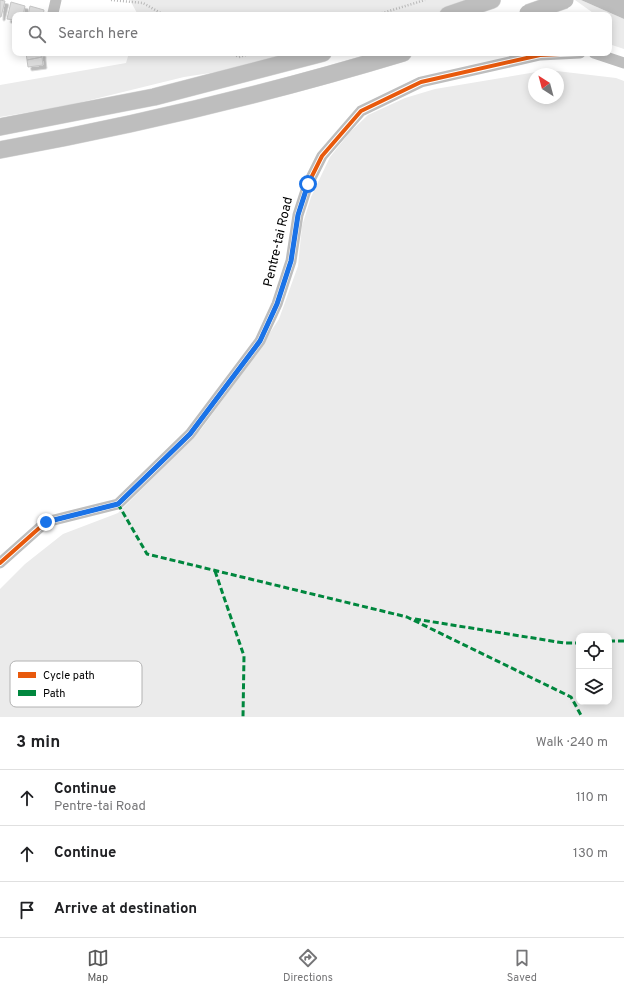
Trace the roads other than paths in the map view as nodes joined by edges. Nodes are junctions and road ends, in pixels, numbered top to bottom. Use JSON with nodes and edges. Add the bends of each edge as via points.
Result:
{"nodes":[{"id":1,"x":56,"y":0,"type":"edge"},
{"id":2,"x":492,"y":0,"type":"edge"},
{"id":3,"x":565,"y":0,"type":"edge"},
{"id":4,"x":54,"y":12,"type":"edge"},
{"id":5,"x":457,"y":12,"type":"edge"},
{"id":6,"x":531,"y":12,"type":"edge"},
{"id":7,"x":311,"y":56,"type":"edge"},
{"id":8,"x":392,"y":56,"type":"edge"},
{"id":9,"x":536,"y":56,"type":"edge"},
{"id":10,"x":602,"y":56,"type":"edge"},
{"id":11,"x":624,"y":64,"type":"edge"},
{"id":12,"x":0,"y":127,"type":"edge"},
{"id":13,"x":0,"y":150,"type":"edge"},
{"id":14,"x":0,"y":563,"type":"edge"}],
"edges":[{"from":1,"to":4,"type":"street"},
{"from":2,"to":5,"type":"main road"},
{"from":3,"to":6,"type":"main road","bridge":true},
{"from":7,"to":12,"type":"main road","via":[[154,97]]},
{"from":8,"to":13,"type":"main road","via":[[270,91],[159,118]]},
{"from":9,"to":14,"type":"street","name":"Pentre-tai Road","via":[[421,82],[361,111],[322,156],[308,184],[298,215],[291,261],[277,304],[260,341],[190,434],[118,504],[46,522]]},
{"from":10,"to":11,"type":"street"}]}
